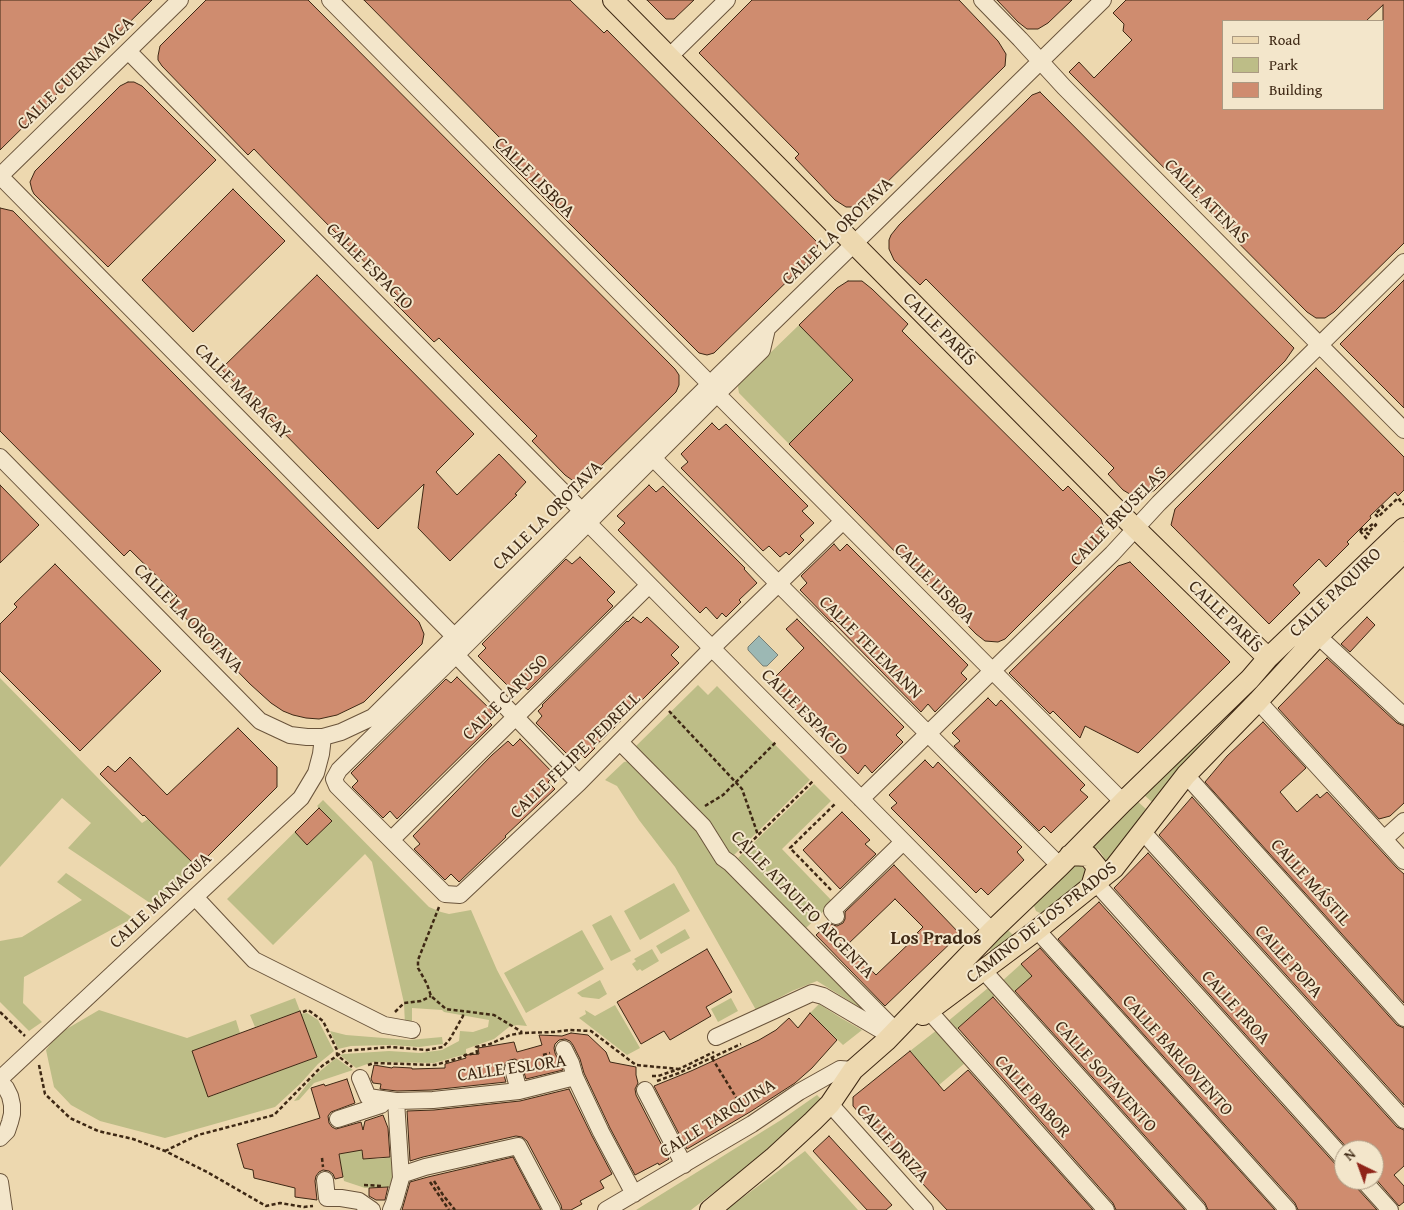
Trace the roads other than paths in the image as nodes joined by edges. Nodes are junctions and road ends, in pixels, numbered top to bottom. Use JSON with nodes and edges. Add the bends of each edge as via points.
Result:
{"nodes":[{"id":1,"x":180,"y":0,"type":"edge"},
{"id":2,"x":330,"y":0,"type":"edge"},
{"id":3,"x":613,"y":0,"type":"edge"},
{"id":4,"x":727,"y":0,"type":"edge"},
{"id":5,"x":982,"y":0,"type":"edge"},
{"id":6,"x":1103,"y":0,"type":"edge"},
{"id":7,"x":128,"y":51,"type":"junction"},
{"id":8,"x":670,"y":56,"type":"junction"},
{"id":9,"x":1040,"y":61,"type":"junction"},
{"id":10,"x":0,"y":176,"type":"edge"},
{"id":11,"x":854,"y":244,"type":"junction"},
{"id":12,"x":1404,"y":262,"type":"edge"},
{"id":13,"x":1320,"y":346,"type":"junction"},
{"id":14,"x":713,"y":389,"type":"junction"},
{"id":15,"x":1404,"y":430,"type":"edge"},
{"id":16,"x":0,"y":457,"type":"edge"},
{"id":17,"x":653,"y":458,"type":"junction"},
{"id":18,"x":585,"y":517,"type":"junction"},
{"id":19,"x":842,"y":520,"type":"junction"},
{"id":20,"x":1404,"y":528,"type":"edge"},
{"id":21,"x":1136,"y":529,"type":"junction"},
{"id":22,"x":1403,"y":555,"type":"edge"},
{"id":23,"x":778,"y":584,"type":"junction"},
{"id":24,"x":649,"y":585,"type":"junction"},
{"id":25,"x":455,"y":636,"type":"junction"},
{"id":26,"x":1318,"y":636,"type":"junction"},
{"id":27,"x":712,"y":649,"type":"junction"},
{"id":28,"x":1301,"y":654,"type":"junction"},
{"id":29,"x":456,"y":655,"type":"junction"},
{"id":30,"x":1268,"y":658,"type":"junction"},
{"id":31,"x":992,"y":671,"type":"junction"},
{"id":32,"x":1260,"y":698,"type":"junction"},
{"id":33,"x":1404,"y":716,"type":"edge"},
{"id":34,"x":515,"y":717,"type":"junction"},
{"id":35,"x":928,"y":734,"type":"junction"},
{"id":36,"x":323,"y":737,"type":"junction"},
{"id":37,"x":620,"y":742,"type":"junction"},
{"id":38,"x":1186,"y":775,"type":"junction"},
{"id":39,"x":579,"y":783,"type":"junction"},
{"id":40,"x":861,"y":799,"type":"junction"},
{"id":41,"x":1122,"y":802,"type":"junction"},
{"id":42,"x":1404,"y":821,"type":"edge"},
{"id":43,"x":1142,"y":831,"type":"junction"},
{"id":44,"x":1384,"y":839,"type":"junction"},
{"id":45,"x":391,"y":840,"type":"junction"},
{"id":46,"x":903,"y":842,"type":"junction"},
{"id":47,"x":1065,"y":860,"type":"junction"},
{"id":48,"x":1404,"y":861,"type":"edge"},
{"id":49,"x":1094,"y":885,"type":"junction"},
{"id":50,"x":1028,"y":896,"type":"junction"},
{"id":51,"x":195,"y":897,"type":"junction"},
{"id":52,"x":836,"y":916,"type":"dead end"},
{"id":53,"x":1044,"y":924,"type":"junction"},
{"id":54,"x":992,"y":931,"type":"junction"},
{"id":55,"x":983,"y":970,"type":"junction"},
{"id":56,"x":929,"y":1011,"type":"junction"},
{"id":57,"x":1404,"y":1018,"type":"edge"},
{"id":58,"x":412,"y":1030,"type":"dead end"},
{"id":59,"x":891,"y":1036,"type":"junction"},
{"id":60,"x":716,"y":1037,"type":"dead end"},
{"id":61,"x":558,"y":1039,"type":"road end"},
{"id":62,"x":513,"y":1069,"type":"dead end"},
{"id":63,"x":853,"y":1070,"type":"junction"},
{"id":64,"x":359,"y":1071,"type":"road end"},
{"id":65,"x":575,"y":1077,"type":"junction"},
{"id":66,"x":0,"y":1080,"type":"edge"},
{"id":67,"x":649,"y":1083,"type":"road end"},
{"id":68,"x":519,"y":1091,"type":"junction"},
{"id":69,"x":391,"y":1100,"type":"junction"},
{"id":70,"x":830,"y":1104,"type":"junction"},
{"id":71,"x":338,"y":1119,"type":"dead end"},
{"id":72,"x":1404,"y":1120,"type":"edge"},
{"id":73,"x":0,"y":1138,"type":"edge"},
{"id":74,"x":1334,"y":1148,"type":"edge"},
{"id":75,"x":684,"y":1165,"type":"junction"},
{"id":76,"x":401,"y":1175,"type":"junction"},
{"id":77,"x":325,"y":1180,"type":"dead end"},
{"id":78,"x":0,"y":1182,"type":"edge"},
{"id":79,"x":1372,"y":1190,"type":"edge"},
{"id":80,"x":634,"y":1194,"type":"junction"},
{"id":81,"x":4,"y":1210,"type":"edge"},
{"id":82,"x":372,"y":1210,"type":"edge"},
{"id":83,"x":391,"y":1210,"type":"edge"},
{"id":84,"x":552,"y":1210,"type":"edge"},
{"id":85,"x":606,"y":1210,"type":"edge"},
{"id":86,"x":710,"y":1210,"type":"edge"},
{"id":87,"x":925,"y":1210,"type":"edge"},
{"id":88,"x":1106,"y":1210,"type":"edge"},
{"id":89,"x":1198,"y":1210,"type":"edge"},
{"id":90,"x":1288,"y":1210,"type":"edge"},
{"id":91,"x":1390,"y":1210,"type":"edge"}],
"edges":[{"from":1,"to":7,"type":"street","name":"CALLE CUERNAVACA"},
{"from":2,"to":14,"type":"street","name":"CALLE LISBOA"},
{"from":3,"to":8,"type":"main road","name":"CALLE PARÍS"},
{"from":4,"to":8,"type":"street"},
{"from":5,"to":9,"type":"street","name":"CALLE ATENAS"},
{"from":6,"to":9,"type":"street","name":"CALLE LA OROTAVA"},
{"from":7,"to":10,"type":"street","name":"CALLE CUERNAVACA"},
{"from":7,"to":18,"type":"street","name":"CALLE ESPACIO"},
{"from":8,"to":11,"type":"main road","name":"CALLE PARÍS"},
{"from":9,"to":11,"type":"street","name":"CALLE LA OROTAVA"},
{"from":9,"to":13,"type":"street","name":"CALLE ATENAS"},
{"from":10,"to":25,"type":"street","name":"CALLE MARACAY"},
{"from":11,"to":14,"type":"street","name":"CALLE LA OROTAVA","via":[[767,329],[762,350]]},
{"from":11,"to":21,"type":"main road","name":"CALLE PARÍS"},
{"from":12,"to":13,"type":"street","name":"CALLE BRUSELAS"},
{"from":13,"to":15,"type":"street","name":"CALLE ATENAS"},
{"from":13,"to":21,"type":"street","name":"CALLE BRUSELAS"},
{"from":14,"to":17,"type":"street"},
{"from":14,"to":18,"type":"street","name":"CALLE LA OROTAVA"},
{"from":14,"to":19,"type":"street","name":"CALLE LISBOA"},
{"from":16,"to":36,"type":"street","name":"CALLE LA OROTAVA","via":[[260,721],[290,735]]},
{"from":17,"to":18,"type":"street"},
{"from":17,"to":23,"type":"street","name":"CALLE TELEMANN"},
{"from":18,"to":24,"type":"street","name":"CALLE ESPACIO"},
{"from":18,"to":25,"type":"street","name":"CALLE LA OROTAVA"},
{"from":18,"to":29,"type":"street"},
{"from":19,"to":23,"type":"street","name":"CALLE FELIPE PEDRELL"},
{"from":19,"to":31,"type":"street","name":"CALLE LISBOA"},
{"from":20,"to":30,"type":"main road","name":"CALLE PAQUIRO"},
{"from":21,"to":30,"type":"main road","name":"CALLE PARÍS"},
{"from":21,"to":31,"type":"street","name":"CALLE BRUSELAS"},
{"from":22,"to":26,"type":"main road","name":"CALLE PAQUIRO"},
{"from":23,"to":27,"type":"street","name":"CALLE FELIPE PEDRELL"},
{"from":23,"to":35,"type":"street","name":"CALLE TELEMANN"},
{"from":24,"to":27,"type":"street","name":"CALLE ESPACIO"},
{"from":24,"to":34,"type":"street","name":"CALLE CARUSO"},
{"from":25,"to":36,"type":"street","name":"CALLE LA OROTAVA","via":[[373,717]]},
{"from":26,"to":28,"type":"main road","name":"CALLE PAQUIRO"},
{"from":26,"to":33,"type":"street"},
{"from":27,"to":37,"type":"street","name":"CALLE FELIPE PEDRELL"},
{"from":27,"to":40,"type":"street","name":"CALLE ESPACIO"},
{"from":28,"to":30,"type":"main road"},
{"from":28,"to":32,"type":"main road","name":"CAMINO DE LOS PRADOS"},
{"from":29,"to":34,"type":"street"},
{"from":29,"to":45,"type":"street","via":[[339,770],[334,779],[337,786]]},
{"from":30,"to":32,"type":"main road"},
{"from":30,"to":41,"type":"main road","name":"CAMINO DE LOS PRADOS","via":[[1250,680]]},
{"from":31,"to":35,"type":"street","name":"CALLE BRUSELAS"},
{"from":31,"to":41,"type":"street","name":"CALLE LISBOA"},
{"from":32,"to":38,"type":"main road","name":"CAMINO DE LOS PRADOS"},
{"from":32,"to":44,"type":"street"},
{"from":34,"to":39,"type":"street"},
{"from":34,"to":45,"type":"street","name":"CALLE CARUSO"},
{"from":35,"to":40,"type":"street","name":"CALLE BRUSELAS"},
{"from":35,"to":47,"type":"street","name":"CALLE TELEMANN"},
{"from":36,"to":51,"type":"street","name":"CALLE MANAGUA","via":[[316,773],[301,798]]},
{"from":37,"to":39,"type":"street","name":"CALLE FELIPE PEDRELL"},
{"from":37,"to":59,"type":"street","name":"CALLE ATAULFO ARGENTA","via":[[703,826],[723,858]]},
{"from":38,"to":43,"type":"main road","name":"CAMINO DE LOS PRADOS"},
{"from":38,"to":57,"type":"street","name":"CALLE MÁSTIL"},
{"from":39,"to":45,"type":"street","name":"CALLE FELIPE PEDRELL","via":[[460,895],[445,894]]},
{"from":40,"to":46,"type":"street","name":"CALLE ESPACIO"},
{"from":41,"to":47,"type":"main road","name":"CAMINO DE LOS PRADOS"},
{"from":42,"to":44,"type":"street"},
{"from":43,"to":49,"type":"main road","name":"CAMINO DE LOS PRADOS","via":[[1114,868]]},
{"from":43,"to":72,"type":"street","name":"CALLE POPA"},
{"from":44,"to":48,"type":"street"},
{"from":46,"to":52,"type":"street","via":[[832,911]]},
{"from":46,"to":54,"type":"street","name":"CALLE ESPACIO"},
{"from":47,"to":49,"type":"main road","via":[[1088,856],[1097,867]]},
{"from":47,"to":50,"type":"main road","name":"CAMINO DE LOS PRADOS"},
{"from":49,"to":53,"type":"main road","name":"CAMINO DE LOS PRADOS"},
{"from":49,"to":74,"type":"street","name":"CALLE PROA"},
{"from":50,"to":53,"type":"main road","via":[[1027,909]]},
{"from":50,"to":54,"type":"main road","name":"CAMINO DE LOS PRADOS"},
{"from":51,"to":58,"type":"street","via":[[254,960],[384,1025]]},
{"from":51,"to":66,"type":"street","name":"CALLE MANAGUA"},
{"from":53,"to":55,"type":"main road","name":"CAMINO DE LOS PRADOS"},
{"from":53,"to":90,"type":"street","name":"CALLE BARLOVENTO"},
{"from":54,"to":59,"type":"main road","name":"CAMINO DE LOS PRADOS"},
{"from":55,"to":56,"type":"main road","name":"CAMINO DE LOS PRADOS"},
{"from":55,"to":89,"type":"street","name":"CALLE SOTAVENTO"},
{"from":56,"to":59,"type":"main road","name":"CAMINO DE LOS PRADOS"},
{"from":56,"to":88,"type":"street","name":"CALLE BABOR"},
{"from":59,"to":60,"type":"street","via":[[823,996],[812,993]]},
{"from":59,"to":63,"type":"main road","name":"CAMINO DE LOS PRADOS"},
{"from":61,"to":65,"type":"street"},
{"from":62,"to":68,"type":"street"},
{"from":63,"to":70,"type":"main road","name":"CAMINO DE LOS PRADOS"},
{"from":63,"to":75,"type":"street","name":"CALLE TARQUINA","via":[[840,1069],[823,1078]]},
{"from":64,"to":69,"type":"street","name":"CALLE ESLORA","via":[[368,1097]]},
{"from":65,"to":68,"type":"street","name":"CALLE ESLORA"},
{"from":65,"to":80,"type":"street","name":"CALLE ESLORA"},
{"from":66,"to":73,"type":"street","via":[[10,1096],[12,1114]]},
{"from":67,"to":75,"type":"street"},
{"from":68,"to":69,"type":"street","name":"CALLE ESLORA","via":[[433,1100]]},
{"from":69,"to":71,"type":"street","name":"CALLE ESLORA"},
{"from":69,"to":76,"type":"street"},
{"from":70,"to":86,"type":"main road","name":"CAMINO DE LOS PRADOS","via":[[773,1158]]},
{"from":70,"to":87,"type":"street","name":"CALLE DRIZA"},
{"from":75,"to":80,"type":"street","name":"CALLE TARQUINA"},
{"from":76,"to":83,"type":"street"},
{"from":76,"to":84,"type":"street","via":[[518,1146]]},
{"from":77,"to":82,"type":"street","via":[[327,1198],[358,1201]]},
{"from":78,"to":81,"type":"street"},
{"from":79,"to":91,"type":"street"},
{"from":80,"to":85,"type":"street","name":"CALLE TARQUINA"}]}
